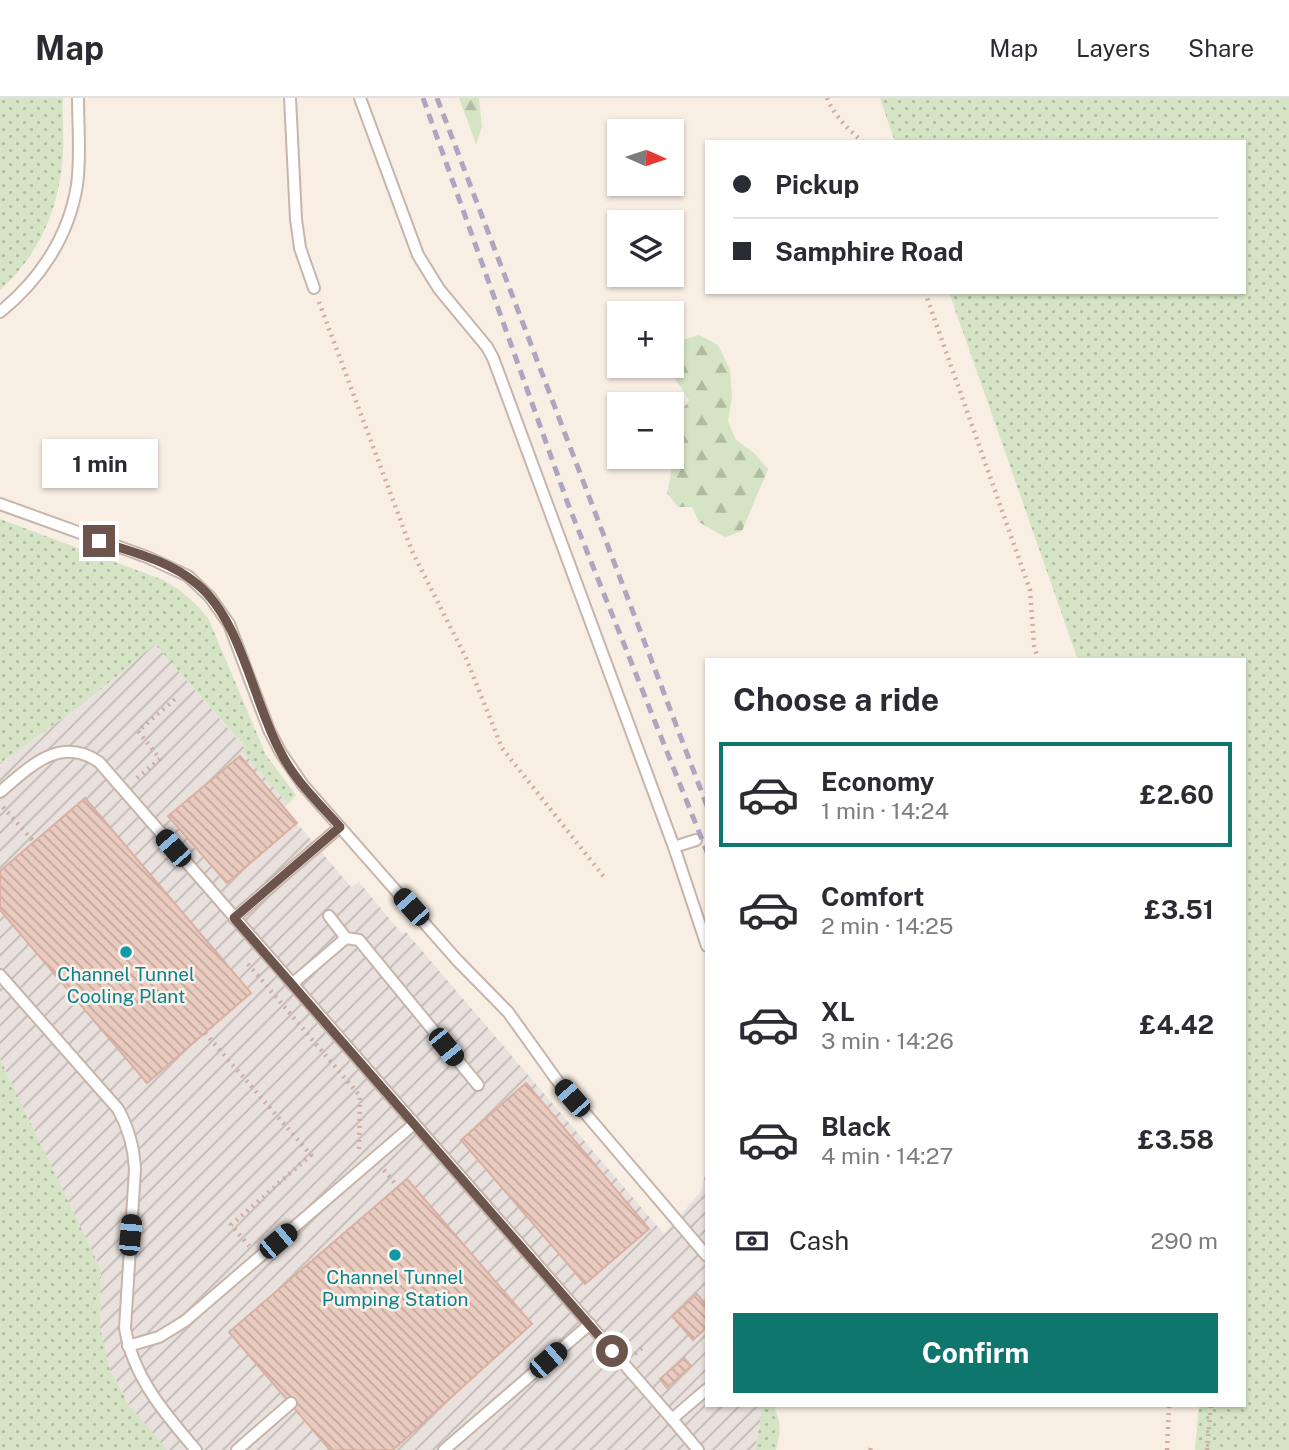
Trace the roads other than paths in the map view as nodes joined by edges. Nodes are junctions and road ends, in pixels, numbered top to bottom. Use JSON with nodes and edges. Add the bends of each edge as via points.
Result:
{"nodes":[{"id":1,"x":78,"y":98,"type":"edge"},
{"id":2,"x":290,"y":98,"type":"edge"},
{"id":3,"x":360,"y":98,"type":"edge"},
{"id":4,"x":314,"y":288,"type":"road end"},
{"id":5,"x":0,"y":312,"type":"edge"},
{"id":6,"x":0,"y":504,"type":"edge"},
{"id":7,"x":0,"y":792,"type":"edge"},
{"id":8,"x":340,"y":827,"type":"junction"},
{"id":9,"x":696,"y":840,"type":"dead end"},
{"id":10,"x":674,"y":847,"type":"junction"},
{"id":11,"x":329,"y":916,"type":"dead end"},
{"id":12,"x":234,"y":918,"type":"junction"},
{"id":13,"x":346,"y":938,"type":"junction"},
{"id":14,"x":705,"y":940,"type":"edge"},
{"id":15,"x":0,"y":975,"type":"edge"},
{"id":16,"x":292,"y":984,"type":"junction"},
{"id":17,"x":478,"y":1085,"type":"dead end"},
{"id":18,"x":414,"y":1124,"type":"junction"},
{"id":19,"x":705,"y":1254,"type":"edge"},
{"id":20,"x":590,"y":1324,"type":"junction"},
{"id":21,"x":128,"y":1346,"type":"junction"},
{"id":22,"x":705,"y":1391,"type":"edge"},
{"id":23,"x":291,"y":1403,"type":"dead end"},
{"id":24,"x":673,"y":1419,"type":"junction"},
{"id":25,"x":196,"y":1450,"type":"edge"},
{"id":26,"x":237,"y":1450,"type":"edge"},
{"id":27,"x":444,"y":1450,"type":"edge"},
{"id":28,"x":698,"y":1450,"type":"edge"}],
"edges":[{"from":1,"to":5,"type":"lane","via":[[77,183],[66,227],[36,276]]},
{"from":2,"to":4,"type":"lane","via":[[296,219]]},
{"from":3,"to":10,"type":"lane","via":[[418,255],[493,358]]},
{"from":6,"to":8,"type":"lane","via":[[147,557],[200,585],[229,624],[281,753]]},
{"from":7,"to":12,"type":"lane","via":[[49,755],[63,751],[90,756]]},
{"from":8,"to":12,"type":"lane"},
{"from":8,"to":19,"type":"lane","via":[[508,1012],[556,1079]]},
{"from":9,"to":10,"type":"lane"},
{"from":10,"to":14,"type":"lane"},
{"from":11,"to":13,"type":"lane"},
{"from":12,"to":16,"type":"lane"},
{"from":13,"to":16,"type":"lane"},
{"from":13,"to":17,"type":"lane","via":[[359,940],[368,950]]},
{"from":15,"to":21,"type":"lane","via":[[118,1109],[127,1126],[135,1169],[125,1328]]},
{"from":16,"to":18,"type":"lane"},
{"from":18,"to":20,"type":"lane"},
{"from":18,"to":21,"type":"lane","via":[[185,1321],[159,1337]]},
{"from":20,"to":24,"type":"lane"},
{"from":20,"to":27,"type":"lane"},
{"from":21,"to":25,"type":"lane","via":[[158,1405]]},
{"from":22,"to":24,"type":"lane"},
{"from":23,"to":26,"type":"lane"},
{"from":24,"to":28,"type":"lane"}]}
